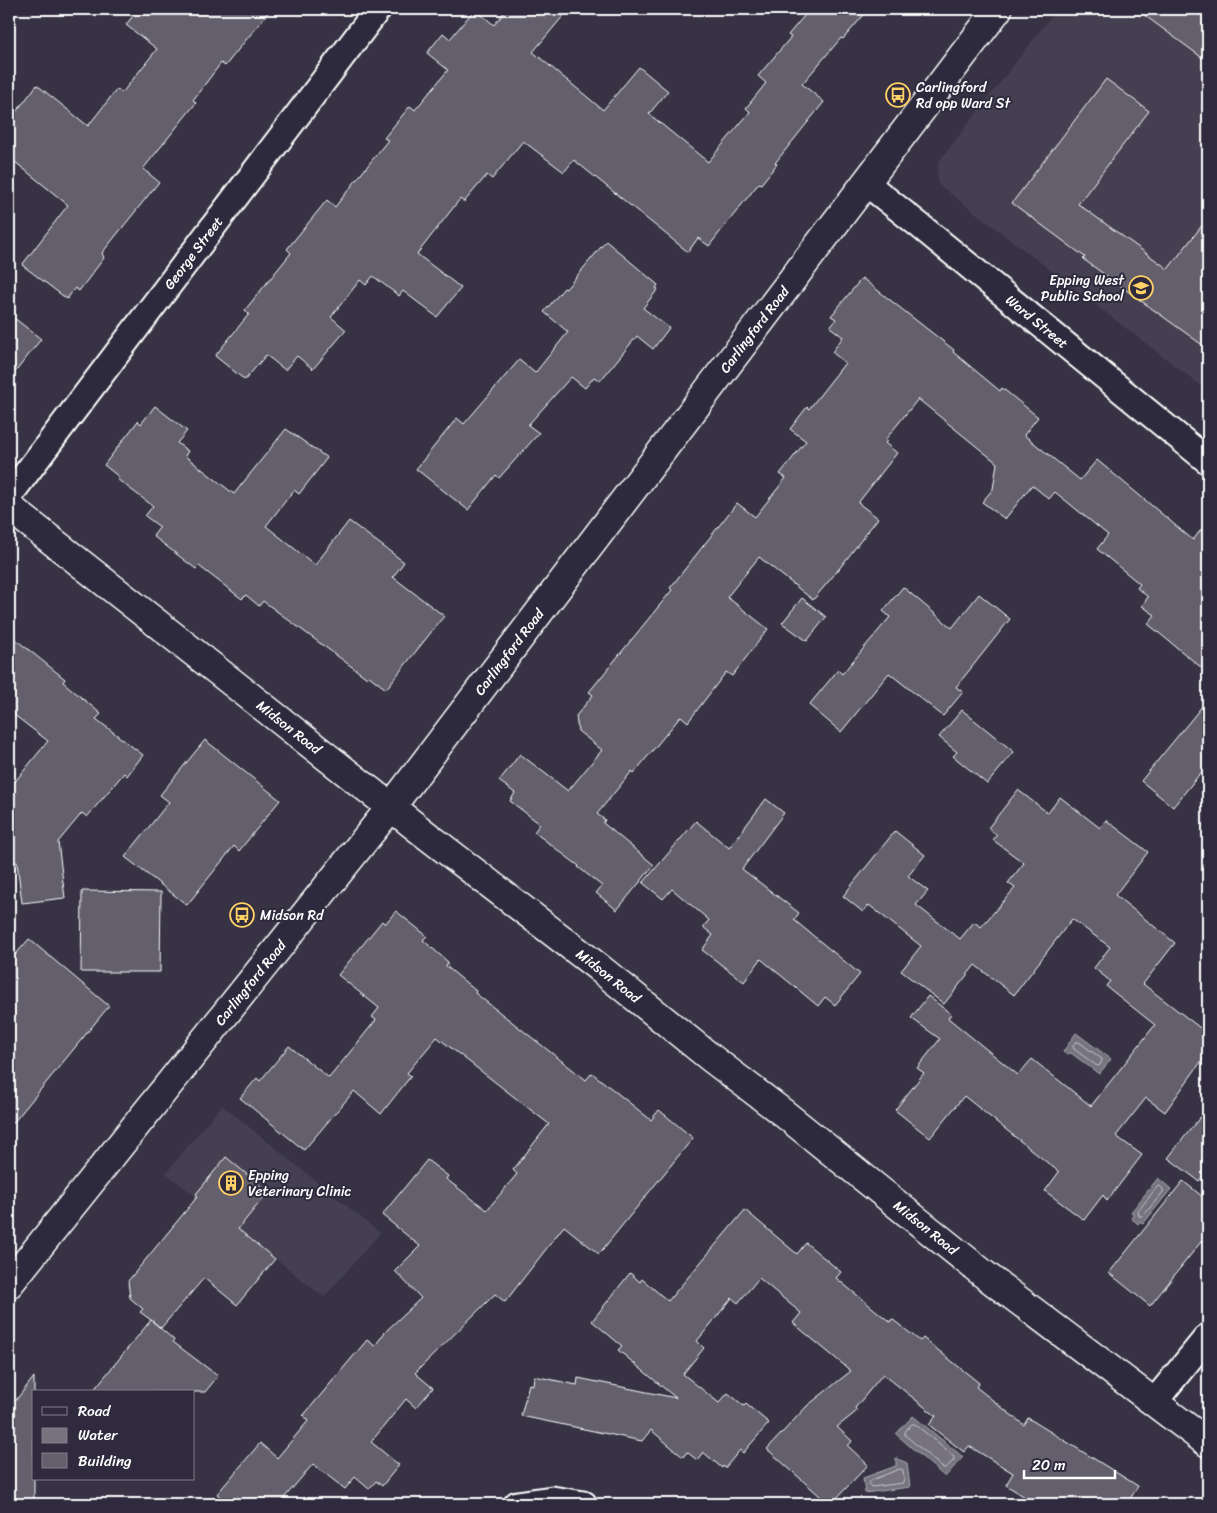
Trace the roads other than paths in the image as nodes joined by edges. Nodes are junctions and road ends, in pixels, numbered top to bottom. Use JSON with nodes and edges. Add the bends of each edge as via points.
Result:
{"nodes":[{"id":1,"x":378,"y":9,"type":"edge"},
{"id":2,"x":998,"y":9,"type":"edge"},
{"id":3,"x":866,"y":183,"type":"junction"},
{"id":4,"x":1208,"y":460,"type":"edge"},
{"id":5,"x":9,"y":496,"type":"edge"},
{"id":6,"x":9,"y":507,"type":"edge"},
{"id":7,"x":391,"y":807,"type":"junction"},
{"id":8,"x":9,"y":1284,"type":"edge"},
{"id":9,"x":1208,"y":1336,"type":"edge"},
{"id":10,"x":1155,"y":1401,"type":"junction"},
{"id":11,"x":1208,"y":1443,"type":"edge"},
{"id":12,"x":517,"y":1504,"type":"edge"},
{"id":13,"x":584,"y":1504,"type":"edge"}],
"edges":[{"from":1,"to":5,"type":"street","name":"George Street"},
{"from":2,"to":3,"type":"main road","name":"Carlingford Road"},
{"from":3,"to":4,"type":"street","name":"Ward Street"},
{"from":3,"to":7,"type":"main road","name":"Carlingford Road"},
{"from":6,"to":7,"type":"main road","name":"Midson Road"},
{"from":7,"to":8,"type":"main road","name":"Carlingford Road"},
{"from":7,"to":10,"type":"main road","name":"Midson Road","via":[[985,1275]]},
{"from":9,"to":10,"type":"street"},
{"from":10,"to":11,"type":"main road","name":"Midson Road"},
{"from":12,"to":13,"type":"street","via":[[552,1499]]}]}
